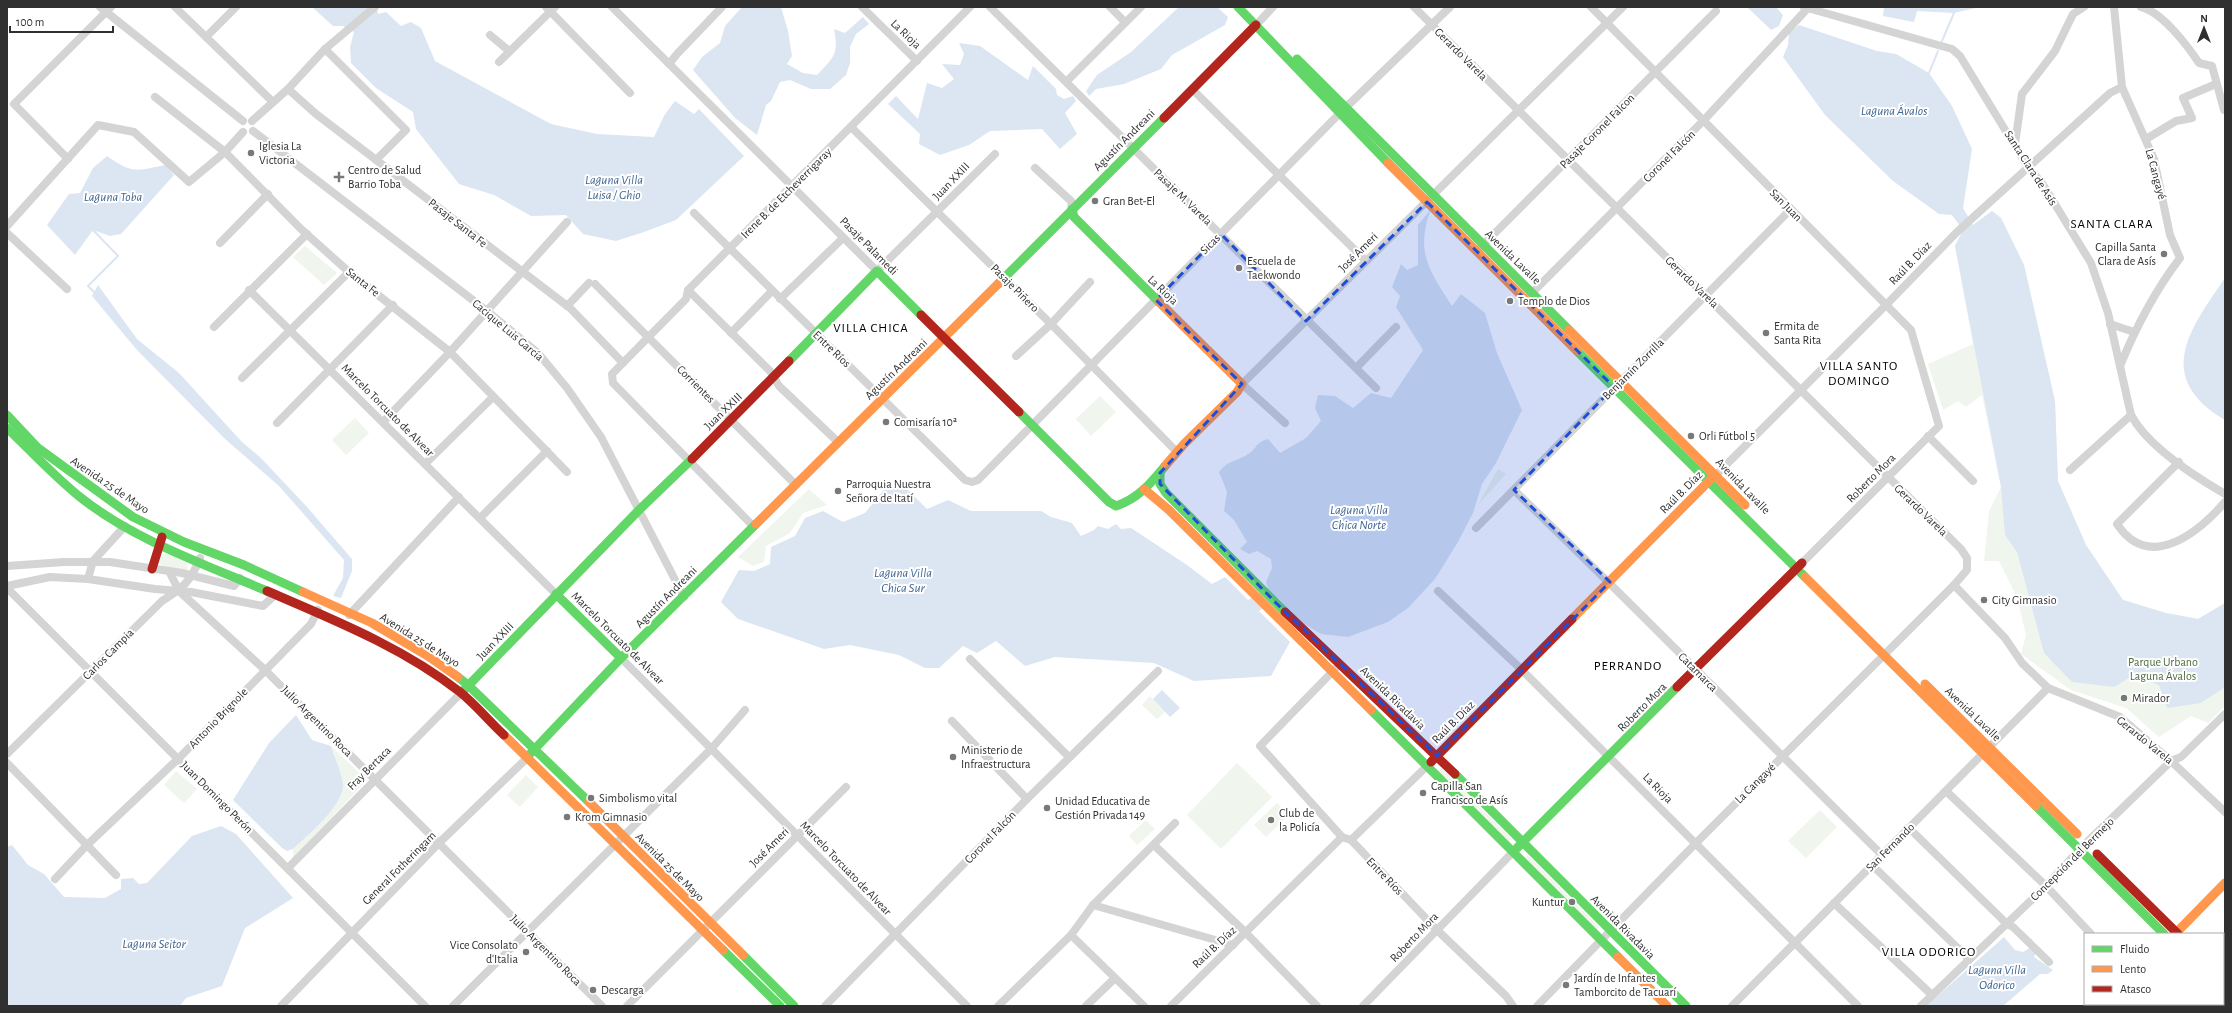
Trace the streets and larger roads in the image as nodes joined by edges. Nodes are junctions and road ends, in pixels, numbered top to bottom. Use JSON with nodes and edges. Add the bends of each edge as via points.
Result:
{"nodes":[{"id":1,"x":100,"y":7,"type":"edge"},
{"id":2,"x":175,"y":7,"type":"edge"},
{"id":3,"x":236,"y":7,"type":"edge"},
{"id":4,"x":375,"y":7,"type":"edge"},
{"id":5,"x":612,"y":7,"type":"edge"},
{"id":6,"x":722,"y":7,"type":"edge"},
{"id":7,"x":862,"y":7,"type":"edge"},
{"id":8,"x":970,"y":7,"type":"edge"},
{"id":9,"x":990,"y":7,"type":"edge"},
{"id":10,"x":1110,"y":7,"type":"edge"},
{"id":11,"x":1141,"y":7,"type":"edge"},
{"id":12,"x":1238,"y":7,"type":"edge"},
{"id":13,"x":1273,"y":7,"type":"edge"},
{"id":14,"x":1414,"y":7,"type":"edge"},
{"id":15,"x":1450,"y":7,"type":"edge"},
{"id":16,"x":1591,"y":7,"type":"edge"},
{"id":17,"x":1623,"y":7,"type":"edge"},
{"id":18,"x":2084,"y":7,"type":"edge"},
{"id":19,"x":2114,"y":7,"type":"edge"},
{"id":20,"x":2141,"y":7,"type":"edge"},
{"id":21,"x":551,"y":8,"type":"edge"},
{"id":22,"x":1805,"y":8,"type":"edge"},
{"id":23,"x":109,"y":10,"type":"edge"},
{"id":24,"x":1716,"y":12,"type":"dead end"},
{"id":25,"x":1126,"y":22,"type":"junction"},
{"id":26,"x":1606,"y":22,"type":"junction"},
{"id":27,"x":1432,"y":24,"type":"junction"},
{"id":28,"x":1256,"y":25,"type":"junction"},
{"id":29,"x":490,"y":35,"type":"dead end"},
{"id":30,"x":206,"y":37,"type":"junction"},
{"id":31,"x":325,"y":49,"type":"junction"},
{"id":32,"x":509,"y":52,"type":"junction"},
{"id":33,"x":917,"y":61,"type":"junction"},
{"id":34,"x":499,"y":62,"type":"dead end"},
{"id":35,"x":670,"y":64,"type":"junction"},
{"id":36,"x":1656,"y":73,"type":"junction"},
{"id":37,"x":1067,"y":81,"type":"junction"},
{"id":38,"x":2216,"y":84,"type":"junction"},
{"id":39,"x":2122,"y":86,"type":"junction"},
{"id":40,"x":288,"y":89,"type":"junction"},
{"id":41,"x":1192,"y":89,"type":"junction"},
{"id":42,"x":630,"y":93,"type":"dead end"},
{"id":43,"x":155,"y":97,"type":"dead end"},
{"id":44,"x":273,"y":102,"type":"junction"},
{"id":45,"x":1343,"y":111,"type":"junction"},
{"id":46,"x":1519,"y":111,"type":"junction"},
{"id":47,"x":2224,"y":111,"type":"edge"},
{"id":48,"x":1704,"y":120,"type":"junction"},
{"id":49,"x":243,"y":121,"type":"junction"},
{"id":50,"x":252,"y":121,"type":"junction"},
{"id":51,"x":851,"y":127,"type":"junction"},
{"id":52,"x":243,"y":132,"type":"junction"},
{"id":53,"x":253,"y":132,"type":"junction"},
{"id":54,"x":2146,"y":139,"type":"junction"},
{"id":55,"x":2015,"y":144,"type":"junction"},
{"id":56,"x":1133,"y":149,"type":"junction"},
{"id":57,"x":225,"y":152,"type":"junction"},
{"id":58,"x":995,"y":154,"type":"dead end"},
{"id":59,"x":68,"y":159,"type":"junction"},
{"id":60,"x":376,"y":160,"type":"junction"},
{"id":61,"x":1568,"y":160,"type":"junction"},
{"id":62,"x":1035,"y":168,"type":"dead end"},
{"id":63,"x":2029,"y":169,"type":"junction"},
{"id":64,"x":1278,"y":176,"type":"junction"},
{"id":65,"x":792,"y":187,"type":"junction"},
{"id":66,"x":268,"y":194,"type":"junction"},
{"id":67,"x":1434,"y":195,"type":"junction"},
{"id":68,"x":1427,"y":202,"type":"junction"},
{"id":69,"x":1617,"y":209,"type":"junction"},
{"id":70,"x":1072,"y":210,"type":"junction"},
{"id":71,"x":1790,"y":210,"type":"junction"},
{"id":72,"x":938,"y":212,"type":"junction"},
{"id":73,"x":694,"y":213,"type":"dead end"},
{"id":74,"x":567,"y":222,"type":"dead end"},
{"id":75,"x":7,"y":226,"type":"edge"},
{"id":76,"x":7,"y":233,"type":"edge"},
{"id":77,"x":307,"y":234,"type":"junction"},
{"id":78,"x":1221,"y":234,"type":"junction"},
{"id":79,"x":843,"y":238,"type":"junction"},
{"id":80,"x":220,"y":244,"type":"dead end"},
{"id":81,"x":730,"y":248,"type":"junction"},
{"id":82,"x":1481,"y":248,"type":"junction"},
{"id":83,"x":1366,"y":261,"type":"junction"},
{"id":84,"x":877,"y":271,"type":"junction"},
{"id":85,"x":349,"y":272,"type":"junction"},
{"id":86,"x":521,"y":272,"type":"junction"},
{"id":87,"x":1005,"y":278,"type":"junction"},
{"id":88,"x":1090,"y":282,"type":"dead end"},
{"id":89,"x":67,"y":289,"type":"dead end"},
{"id":90,"x":249,"y":290,"type":"junction"},
{"id":91,"x":688,"y":290,"type":"junction"},
{"id":92,"x":772,"y":291,"type":"junction"},
{"id":93,"x":1530,"y":296,"type":"junction"},
{"id":94,"x":1705,"y":296,"type":"junction"},
{"id":95,"x":780,"y":299,"type":"junction"},
{"id":96,"x":1156,"y":300,"type":"junction"},
{"id":97,"x":1887,"y":304,"type":"junction"},
{"id":98,"x":393,"y":305,"type":"junction"},
{"id":99,"x":567,"y":306,"type":"junction"},
{"id":100,"x":487,"y":311,"type":"junction"},
{"id":101,"x":1306,"y":321,"type":"junction"},
{"id":102,"x":1051,"y":324,"type":"junction"},
{"id":103,"x":2110,"y":324,"type":"junction"},
{"id":104,"x":214,"y":327,"type":"dead end"},
{"id":105,"x":1396,"y":327,"type":"dead end"},
{"id":106,"x":290,"y":331,"type":"junction"},
{"id":107,"x":2134,"y":332,"type":"junction"},
{"id":108,"x":731,"y":333,"type":"junction"},
{"id":109,"x":816,"y":333,"type":"junction"},
{"id":110,"x":649,"y":337,"type":"junction"},
{"id":111,"x":945,"y":338,"type":"junction"},
{"id":112,"x":450,"y":352,"type":"junction"},
{"id":113,"x":1016,"y":356,"type":"dead end"},
{"id":114,"x":623,"y":363,"type":"junction"},
{"id":115,"x":1092,"y":366,"type":"junction"},
{"id":116,"x":2120,"y":366,"type":"junction"},
{"id":117,"x":1356,"y":368,"type":"junction"},
{"id":118,"x":329,"y":369,"type":"junction"},
{"id":119,"x":242,"y":378,"type":"dead end"},
{"id":120,"x":774,"y":378,"type":"junction"},
{"id":121,"x":1242,"y":384,"type":"junction"},
{"id":122,"x":1618,"y":384,"type":"junction"},
{"id":123,"x":1376,"y":388,"type":"dead end"},
{"id":124,"x":1801,"y":389,"type":"junction"},
{"id":125,"x":494,"y":397,"type":"junction"},
{"id":126,"x":884,"y":399,"type":"junction"},
{"id":127,"x":7,"y":415,"type":"edge"},
{"id":128,"x":2131,"y":415,"type":"junction"},
{"id":129,"x":732,"y":420,"type":"junction"},
{"id":130,"x":382,"y":422,"type":"junction"},
{"id":131,"x":277,"y":423,"type":"dead end"},
{"id":132,"x":1285,"y":423,"type":"dead end"},
{"id":133,"x":1032,"y":425,"type":"junction"},
{"id":134,"x":1939,"y":426,"type":"joint"},
{"id":135,"x":7,"y":428,"type":"edge"},
{"id":136,"x":1928,"y":436,"type":"junction"},
{"id":137,"x":838,"y":442,"type":"junction"},
{"id":138,"x":547,"y":451,"type":"junction"},
{"id":139,"x":1177,"y":452,"type":"junction"},
{"id":140,"x":689,"y":461,"type":"junction"},
{"id":141,"x":2179,"y":462,"type":"junction"},
{"id":142,"x":425,"y":464,"type":"junction"},
{"id":143,"x":2070,"y":470,"type":"dead end"},
{"id":144,"x":567,"y":472,"type":"dead end"},
{"id":145,"x":1160,"y":472,"type":"junction"},
{"id":146,"x":1712,"y":477,"type":"junction"},
{"id":147,"x":1888,"y":478,"type":"junction"},
{"id":148,"x":1973,"y":481,"type":"dead end"},
{"id":149,"x":972,"y":482,"type":"joint"},
{"id":150,"x":796,"y":485,"type":"junction"},
{"id":151,"x":1144,"y":489,"type":"junction"},
{"id":152,"x":1514,"y":490,"type":"junction"},
{"id":153,"x":2225,"y":494,"type":"edge"},
{"id":154,"x":459,"y":497,"type":"junction"},
{"id":155,"x":1109,"y":502,"type":"joint"},
{"id":156,"x":2225,"y":502,"type":"edge"},
{"id":157,"x":638,"y":511,"type":"junction"},
{"id":158,"x":480,"y":518,"type":"junction"},
{"id":159,"x":125,"y":526,"type":"junction"},
{"id":160,"x":754,"y":527,"type":"junction"},
{"id":161,"x":1476,"y":528,"type":"dead end"},
{"id":162,"x":164,"y":534,"type":"junction"},
{"id":163,"x":158,"y":544,"type":"junction"},
{"id":164,"x":204,"y":550,"type":"junction"},
{"id":165,"x":1966,"y":558,"type":"joint"},
{"id":166,"x":199,"y":560,"type":"junction"},
{"id":167,"x":93,"y":561,"type":"junction"},
{"id":168,"x":49,"y":562,"type":"junction"},
{"id":169,"x":1799,"y":565,"type":"junction"},
{"id":170,"x":7,"y":566,"type":"edge"},
{"id":171,"x":152,"y":569,"type":"junction"},
{"id":172,"x":170,"y":571,"type":"junction"},
{"id":173,"x":193,"y":575,"type":"junction"},
{"id":174,"x":50,"y":577,"type":"junction"},
{"id":175,"x":240,"y":578,"type":"junction"},
{"id":176,"x":88,"y":579,"type":"junction"},
{"id":177,"x":1610,"y":582,"type":"junction"},
{"id":178,"x":1954,"y":585,"type":"junction"},
{"id":179,"x":7,"y":587,"type":"edge"},
{"id":180,"x":178,"y":591,"type":"junction"},
{"id":181,"x":1438,"y":591,"type":"dead end"},
{"id":182,"x":276,"y":594,"type":"junction"},
{"id":183,"x":556,"y":594,"type":"junction"},
{"id":184,"x":684,"y":597,"type":"junction"},
{"id":185,"x":322,"y":602,"type":"junction"},
{"id":186,"x":1273,"y":606,"type":"junction"},
{"id":187,"x":317,"y":612,"type":"junction"},
{"id":188,"x":350,"y":614,"type":"junction"},
{"id":189,"x":343,"y":622,"type":"junction"},
{"id":190,"x":1886,"y":652,"type":"junction"},
{"id":191,"x":621,"y":658,"type":"junction"},
{"id":192,"x":970,"y":659,"type":"dead end"},
{"id":193,"x":1340,"y":664,"type":"junction"},
{"id":194,"x":265,"y":670,"type":"junction"},
{"id":195,"x":1522,"y":670,"type":"junction"},
{"id":196,"x":1696,"y":670,"type":"junction"},
{"id":197,"x":90,"y":671,"type":"junction"},
{"id":198,"x":1158,"y":671,"type":"dead end"},
{"id":199,"x":1332,"y":672,"type":"junction"},
{"id":200,"x":468,"y":685,"type":"junction"},
{"id":201,"x":2048,"y":688,"type":"junction"},
{"id":202,"x":461,"y":693,"type":"junction"},
{"id":203,"x":745,"y":710,"type":"dead end"},
{"id":204,"x":2225,"y":714,"type":"edge"},
{"id":205,"x":952,"y":721,"type":"dead end"},
{"id":206,"x":1990,"y":746,"type":"junction"},
{"id":207,"x":712,"y":748,"type":"junction"},
{"id":208,"x":535,"y":749,"type":"junction"},
{"id":209,"x":1982,"y":752,"type":"junction"},
{"id":210,"x":7,"y":754,"type":"edge"},
{"id":211,"x":1436,"y":756,"type":"junction"},
{"id":212,"x":1782,"y":756,"type":"junction"},
{"id":213,"x":1069,"y":757,"type":"junction"},
{"id":214,"x":1609,"y":757,"type":"junction"},
{"id":215,"x":179,"y":758,"type":"junction"},
{"id":216,"x":527,"y":758,"type":"junction"},
{"id":217,"x":2172,"y":761,"type":"junction"},
{"id":218,"x":7,"y":763,"type":"edge"},
{"id":219,"x":1427,"y":766,"type":"junction"},
{"id":220,"x":375,"y":779,"type":"junction"},
{"id":221,"x":846,"y":787,"type":"dead end"},
{"id":222,"x":1946,"y":791,"type":"junction"},
{"id":223,"x":1027,"y":799,"type":"junction"},
{"id":224,"x":2225,"y":812,"type":"edge"},
{"id":225,"x":1175,"y":823,"type":"dead end"},
{"id":226,"x":1909,"y":828,"type":"junction"},
{"id":227,"x":798,"y":835,"type":"junction"},
{"id":228,"x":623,"y":836,"type":"junction"},
{"id":229,"x":1342,"y":837,"type":"junction"},
{"id":230,"x":1351,"y":840,"type":"junction"},
{"id":231,"x":439,"y":843,"type":"junction"},
{"id":232,"x":1522,"y":843,"type":"junction"},
{"id":233,"x":1696,"y":843,"type":"junction"},
{"id":234,"x":615,"y":844,"type":"junction"},
{"id":235,"x":87,"y":845,"type":"junction"},
{"id":236,"x":1154,"y":845,"type":"junction"},
{"id":237,"x":2083,"y":847,"type":"junction"},
{"id":238,"x":1513,"y":852,"type":"junction"},
{"id":239,"x":1882,"y":855,"type":"junction"},
{"id":240,"x":1872,"y":865,"type":"junction"},
{"id":241,"x":288,"y":868,"type":"junction"},
{"id":242,"x":116,"y":875,"type":"dead end"},
{"id":243,"x":55,"y":879,"type":"dead end"},
{"id":244,"x":2225,"y":883,"type":"edge"},
{"id":245,"x":2046,"y":886,"type":"junction"},
{"id":246,"x":1834,"y":903,"type":"junction"},
{"id":247,"x":1093,"y":905,"type":"junction"},
{"id":248,"x":709,"y":924,"type":"junction"},
{"id":249,"x":2007,"y":924,"type":"junction"},
{"id":250,"x":1437,"y":930,"type":"junction"},
{"id":251,"x":528,"y":931,"type":"junction"},
{"id":252,"x":702,"y":931,"type":"junction"},
{"id":253,"x":1611,"y":931,"type":"junction"},
{"id":254,"x":352,"y":932,"type":"junction"},
{"id":255,"x":1246,"y":933,"type":"junction"},
{"id":256,"x":2090,"y":933,"type":"edge"},
{"id":257,"x":2163,"y":933,"type":"edge"},
{"id":258,"x":2175,"y":933,"type":"edge"},
{"id":259,"x":2177,"y":933,"type":"edge"},
{"id":260,"x":894,"y":934,"type":"junction"},
{"id":261,"x":1071,"y":935,"type":"junction"},
{"id":262,"x":1601,"y":940,"type":"junction"},
{"id":263,"x":1795,"y":943,"type":"junction"},
{"id":264,"x":1233,"y":945,"type":"junction"},
{"id":265,"x":1969,"y":959,"type":"junction"},
{"id":266,"x":2049,"y":962,"type":"dead end"},
{"id":267,"x":1114,"y":979,"type":"junction"},
{"id":268,"x":1932,"y":995,"type":"junction"},
{"id":269,"x":281,"y":1006,"type":"edge"},
{"id":270,"x":426,"y":1006,"type":"edge"},
{"id":271,"x":453,"y":1006,"type":"edge"},
{"id":272,"x":602,"y":1006,"type":"edge"},
{"id":273,"x":627,"y":1006,"type":"edge"},
{"id":274,"x":780,"y":1006,"type":"edge"},
{"id":275,"x":794,"y":1006,"type":"edge"},
{"id":276,"x":825,"y":1006,"type":"edge"},
{"id":277,"x":967,"y":1006,"type":"edge"},
{"id":278,"x":998,"y":1006,"type":"edge"},
{"id":279,"x":1086,"y":1006,"type":"edge"},
{"id":280,"x":1144,"y":1006,"type":"edge"},
{"id":281,"x":1171,"y":1006,"type":"edge"},
{"id":282,"x":1318,"y":1006,"type":"edge"},
{"id":283,"x":1363,"y":1006,"type":"edge"},
{"id":284,"x":1513,"y":1006,"type":"edge"},
{"id":285,"x":1537,"y":1006,"type":"edge"},
{"id":286,"x":1667,"y":1006,"type":"edge"},
{"id":287,"x":1686,"y":1006,"type":"edge"},
{"id":288,"x":1732,"y":1006,"type":"edge"},
{"id":289,"x":1858,"y":1006,"type":"edge"},
{"id":290,"x":1921,"y":1006,"type":"edge"}],
"edges":[{"from":1,"to":23,"type":"street"},
{"from":2,"to":30,"type":"street"},
{"from":3,"to":30,"type":"street"},
{"from":4,"to":31,"type":"street"},
{"from":5,"to":35,"type":"street","name":"Pasaje Palamedi"},
{"from":6,"to":35,"type":"street"},
{"from":7,"to":33,"type":"street","name":"La Rioja"},
{"from":8,"to":33,"type":"street","name":"Irene B. de Etcheverrigaray"},
{"from":9,"to":37,"type":"street","name":"Pasaje M. Varela"},
{"from":10,"to":25,"type":"street"},
{"from":11,"to":25,"type":"street"},
{"from":12,"to":28,"type":"street","name":"Avenida Lavalle"},
{"from":13,"to":28,"type":"street","name":"Agustín Andreani"},
{"from":14,"to":27,"type":"street","name":"Gerardo Varela"},
{"from":15,"to":27,"type":"street","name":"Sicas"},
{"from":16,"to":26,"type":"street","name":"San Juan"},
{"from":17,"to":26,"type":"street","name":"José Ameri"},
{"from":18,"to":55,"type":"street","via":[[2073,14],[2055,51],[2022,94]]},
{"from":19,"to":39,"type":"street","name":"La Cangayé"},
{"from":20,"to":38,"type":"street","via":[[2157,15],[2188,47],[2199,63],[2212,66]]},
{"from":21,"to":32,"type":"street"},
{"from":21,"to":42,"type":"street"},
{"from":22,"to":48,"type":"street","name":"Coronel Falcón"},
{"from":22,"to":55,"type":"street","name":"Santa Clara de Asís","via":[[1952,49],[1966,62]]},
{"from":23,"to":49,"type":"street"},
{"from":23,"to":59,"type":"street","via":[[14,104]]},
{"from":24,"to":36,"type":"street","name":"Pasaje Coronel Falcon"},
{"from":25,"to":37,"type":"street"},
{"from":26,"to":36,"type":"street","name":"San Juan"},
{"from":26,"to":46,"type":"street","name":"José Ameri"},
{"from":27,"to":45,"type":"street","name":"Sicas"},
{"from":27,"to":46,"type":"street","name":"Gerardo Varela"},
{"from":28,"to":41,"type":"street","name":"Agustín Andreani"},
{"from":28,"to":45,"type":"street","name":"Avenida Lavalle","via":[[1262,24]]},
{"from":29,"to":32,"type":"street"},
{"from":30,"to":44,"type":"street"},
{"from":31,"to":40,"type":"street"},
{"from":31,"to":60,"type":"street","via":[[406,130]]},
{"from":32,"to":34,"type":"street"},
{"from":33,"to":51,"type":"street","name":"Irene B. de Etcheverrigaray"},
{"from":35,"to":65,"type":"street","name":"Pasaje Palamedi"},
{"from":36,"to":48,"type":"street","name":"San Juan"},
{"from":36,"to":61,"type":"street","name":"Pasaje Coronel Falcon"},
{"from":37,"to":56,"type":"street","name":"Pasaje M. Varela"},
{"from":38,"to":47,"type":"street"},
{"from":38,"to":54,"type":"street","via":[[2183,98],[2192,118],[2176,121]]},
{"from":39,"to":54,"type":"street","name":"La Cangayé"},
{"from":39,"to":63,"type":"street","name":"Raúl B. Díaz","via":[[2110,93]]},
{"from":40,"to":44,"type":"street"},
{"from":40,"to":60,"type":"street","name":"Pasaje Santa Fe"},
{"from":41,"to":56,"type":"street","name":"Agustín Andreani"},
{"from":41,"to":64,"type":"street"},
{"from":43,"to":57,"type":"street","name":"Santa Fe"},
{"from":44,"to":50,"type":"street"},
{"from":45,"to":64,"type":"street","name":"Sicas"},
{"from":45,"to":67,"type":"street","name":"Avenida Lavalle"},
{"from":45,"to":68,"type":"street","name":"Avenida Lavalle"},
{"from":46,"to":61,"type":"street","name":"Gerardo Varela"},
{"from":46,"to":67,"type":"street","name":"José Ameri"},
{"from":48,"to":69,"type":"street","name":"Coronel Falcón"},
{"from":48,"to":71,"type":"street","name":"San Juan"},
{"from":49,"to":50,"type":"street"},
{"from":49,"to":52,"type":"street"},
{"from":50,"to":53,"type":"street"},
{"from":51,"to":65,"type":"street","name":"Irene B. de Etcheverrigaray"},
{"from":51,"to":72,"type":"street","name":"Pasaje Piñero"},
{"from":52,"to":53,"type":"street"},
{"from":52,"to":57,"type":"street"},
{"from":53,"to":100,"type":"street","name":"Cacique Luis García"},
{"from":54,"to":107,"type":"street","name":"La Cangayé","via":[[2154,159],[2170,235],[2180,258],[2162,282]]},
{"from":55,"to":63,"type":"street","name":"Santa Clara de Asís"},
{"from":56,"to":70,"type":"street","name":"Agustín Andreani"},
{"from":56,"to":78,"type":"street","name":"Pasaje M. Varela"},
{"from":57,"to":59,"type":"street","via":[[189,182],[134,132],[98,125]]},
{"from":57,"to":66,"type":"street","name":"Santa Fe"},
{"from":58,"to":72,"type":"street","name":"Juan XXIII"},
{"from":59,"to":75,"type":"street"},
{"from":60,"to":86,"type":"street","name":"Pasaje Santa Fe"},
{"from":61,"to":69,"type":"street","name":"Gerardo Varela"},
{"from":61,"to":82,"type":"street","name":"Pasaje Coronel Falcon"},
{"from":62,"to":70,"type":"street","name":"La Rioja","via":[[1071,201]]},
{"from":63,"to":97,"type":"street","name":"Raúl B. Díaz","via":[[1957,232]]},
{"from":63,"to":103,"type":"street","name":"Santa Clara de Asís","via":[[2042,184],[2091,262]]},
{"from":64,"to":78,"type":"street","name":"Sicas"},
{"from":64,"to":83,"type":"street"},
{"from":65,"to":79,"type":"street","name":"Pasaje Palamedi"},
{"from":65,"to":81,"type":"street","name":"Irene B. de Etcheverrigaray"},
{"from":66,"to":77,"type":"street","name":"Santa Fe"},
{"from":66,"to":80,"type":"street"},
{"from":67,"to":68,"type":"street","name":"José Ameri"},
{"from":67,"to":82,"type":"street","name":"Avenida Lavalle"},
{"from":68,"to":82,"type":"street","name":"Avenida Lavalle"},
{"from":68,"to":83,"type":"street","name":"José Ameri"},
{"from":69,"to":93,"type":"street","name":"Coronel Falcón"},
{"from":69,"to":94,"type":"street","name":"Gerardo Varela"},
{"from":70,"to":87,"type":"street","name":"Agustín Andreani"},
{"from":70,"to":96,"type":"street","name":"La Rioja","via":[[1074,217]]},
{"from":71,"to":94,"type":"street","name":"Benjamín Zorrilla"},
{"from":71,"to":97,"type":"street","name":"San Juan"},
{"from":72,"to":84,"type":"street","name":"Juan XXIII"},
{"from":72,"to":87,"type":"street","name":"Pasaje Piñero"},
{"from":73,"to":81,"type":"street","name":"Entre Ríos"},
{"from":74,"to":86,"type":"street"},
{"from":76,"to":89,"type":"street"},
{"from":77,"to":85,"type":"street","name":"Santa Fe"},
{"from":77,"to":90,"type":"street"},
{"from":78,"to":96,"type":"street","name":"Sicas"},
{"from":78,"to":101,"type":"street","name":"Pasaje M. Varela"},
{"from":79,"to":84,"type":"street","name":"Pasaje Palamedi"},
{"from":79,"to":95,"type":"street"},
{"from":81,"to":91,"type":"street","name":"Irene B. de Etcheverrigaray"},
{"from":81,"to":92,"type":"street","name":"Entre Ríos"},
{"from":82,"to":93,"type":"street","name":"Avenida Lavalle"},
{"from":83,"to":101,"type":"street","name":"José Ameri"},
{"from":84,"to":109,"type":"street","name":"Juan XXIII"},
{"from":84,"to":111,"type":"street","name":"Pasaje Palamedi"},
{"from":85,"to":98,"type":"street","name":"Santa Fe"},
{"from":85,"to":106,"type":"street"},
{"from":86,"to":99,"type":"street","name":"Pasaje Santa Fe"},
{"from":86,"to":100,"type":"street"},
{"from":87,"to":102,"type":"street","name":"Pasaje Piñero"},
{"from":87,"to":111,"type":"street","name":"Agustín Andreani"},
{"from":88,"to":102,"type":"street"},
{"from":90,"to":104,"type":"street"},
{"from":90,"to":106,"type":"street","name":"Marcelo Torcuato de Alvear"},
{"from":91,"to":108,"type":"street"},
{"from":91,"to":110,"type":"street","name":"Irene B. de Etcheverrigaray","via":[[686,299]]},
{"from":92,"to":95,"type":"street","name":"Entre Ríos"},
{"from":92,"to":108,"type":"street"},
{"from":93,"to":122,"type":"street","name":"Avenida Lavalle"},
{"from":94,"to":122,"type":"street","name":"Benjamín Zorrilla"},
{"from":94,"to":124,"type":"street","name":"Gerardo Varela"},
{"from":95,"to":109,"type":"street","name":"Entre Ríos"},
{"from":96,"to":115,"type":"street","name":"Sicas"},
{"from":96,"to":121,"type":"street","name":"La Rioja"},
{"from":97,"to":124,"type":"street","name":"Raúl B. Díaz"},
{"from":97,"to":134,"type":"street","name":"San Juan","via":[[1911,330]]},
{"from":98,"to":112,"type":"street","name":"Santa Fe"},
{"from":98,"to":118,"type":"street"},
{"from":99,"to":110,"type":"street","name":"Corrientes","via":[[592,284]]},
{"from":99,"to":114,"type":"street","name":"Pasaje Santa Fe"},
{"from":100,"to":112,"type":"street"},
{"from":100,"to":157,"type":"street","name":"Cacique Luis García","via":[[538,353],[567,388],[601,437]]},
{"from":101,"to":117,"type":"street","name":"Pasaje M. Varela"},
{"from":101,"to":121,"type":"street","name":"José Ameri"},
{"from":102,"to":113,"type":"street"},
{"from":102,"to":115,"type":"street","name":"Pasaje Piñero"},
{"from":103,"to":107,"type":"street"},
{"from":103,"to":116,"type":"street","name":"Santa Clara de Asís"},
{"from":105,"to":117,"type":"street"},
{"from":106,"to":118,"type":"street","name":"Marcelo Torcuato de Alvear"},
{"from":106,"to":119,"type":"street"},
{"from":107,"to":116,"type":"street","name":"La Cangayé"},
{"from":108,"to":120,"type":"street"},
{"from":109,"to":120,"type":"street","name":"Juan XXIII"},
{"from":109,"to":126,"type":"street","name":"Entre Ríos"},
{"from":110,"to":114,"type":"street","name":"Irene B. de Etcheverrigaray"},
{"from":110,"to":129,"type":"street","name":"Corrientes"},
{"from":111,"to":126,"type":"street","name":"Agustín Andreani"},
{"from":111,"to":133,"type":"street","name":"Pasaje Palamedi"},
{"from":112,"to":125,"type":"street","name":"Santa Fe"},
{"from":112,"to":130,"type":"street"},
{"from":114,"to":140,"type":"street","name":"Irene B. de Etcheverrigaray","via":[[612,374],[613,383]]},
{"from":115,"to":133,"type":"street","name":"Sicas"},
{"from":115,"to":139,"type":"street","name":"Pasaje Piñero"},
{"from":116,"to":128,"type":"street","name":"Santa Clara de Asís"},
{"from":117,"to":123,"type":"street","name":"Pasaje M. Varela"},
{"from":118,"to":130,"type":"street","name":"Marcelo Torcuato de Alvear"},
{"from":118,"to":131,"type":"street"},
{"from":120,"to":129,"type":"street","name":"Juan XXIII"},
{"from":120,"to":137,"type":"street","via":[[779,386]]},
{"from":121,"to":132,"type":"street","name":"La Rioja"},
{"from":121,"to":139,"type":"street","name":"José Ameri"},
{"from":122,"to":146,"type":"street","name":"Avenida Lavalle"},
{"from":122,"to":152,"type":"street","name":"Benjamín Zorrilla"},
{"from":124,"to":146,"type":"street","name":"Raúl B. Díaz"},
{"from":124,"to":147,"type":"street","name":"Gerardo Varela"},
{"from":125,"to":138,"type":"street","name":"Santa Fe"},
{"from":125,"to":142,"type":"street"},
{"from":126,"to":137,"type":"street","name":"Agustín Andreani"},
{"from":126,"to":149,"type":"street","name":"Entre Ríos","via":[[965,480]]},
{"from":127,"to":162,"type":"street","name":"Avenida 25 de Mayo","via":[[38,448],[90,489]]},
{"from":128,"to":141,"type":"street","name":"Santa Clara de Asís","via":[[2151,439]]},
{"from":128,"to":143,"type":"street"},
{"from":129,"to":140,"type":"street","name":"Juan XXIII"},
{"from":129,"to":150,"type":"street","name":"Corrientes"},
{"from":130,"to":142,"type":"street","name":"Marcelo Torcuato de Alvear"},
{"from":133,"to":149,"type":"street","name":"Sicas","via":[[978,480]]},
{"from":133,"to":155,"type":"street","name":"Pasaje Palamedi"},
{"from":134,"to":136,"type":"street","name":"Roberto Mora"},
{"from":135,"to":159,"type":"street","name":"Avenida 25 de Mayo","via":[[80,497]]},
{"from":136,"to":147,"type":"street","name":"Roberto Mora"},
{"from":136,"to":148,"type":"street"},
{"from":137,"to":150,"type":"street","name":"Agustín Andreani"},
{"from":138,"to":144,"type":"street","name":"Santa Fe"},
{"from":138,"to":158,"type":"street"},
{"from":139,"to":145,"type":"street","name":"José Ameri"},
{"from":140,"to":157,"type":"street","name":"Juan XXIII"},
{"from":140,"to":160,"type":"street"},
{"from":141,"to":153,"type":"street","name":"Santa Clara de Asís"},
{"from":141,"to":156,"type":"street","via":[[2117,524],[2123,534],[2137,544],[2154,548],[2177,542],[2213,515]]},
{"from":142,"to":154,"type":"street","name":"Marcelo Torcuato de Alvear"},
{"from":145,"to":151,"type":"street","name":"José Ameri"},
{"from":145,"to":186,"type":"street","name":"Avenida Rivadavia","via":[[1160,484],[1166,493],[1260,585]]},
{"from":146,"to":169,"type":"street","name":"Avenida Lavalle"},
{"from":146,"to":177,"type":"street","name":"Raúl B. Díaz"},
{"from":147,"to":165,"type":"street","name":"Gerardo Varela","via":[[1961,549]]},
{"from":147,"to":169,"type":"street","name":"Roberto Mora"},
{"from":150,"to":160,"type":"street","name":"Agustín Andreani"},
{"from":151,"to":155,"type":"street","name":"José Ameri","via":[[1123,505],[1116,506]]},
{"from":151,"to":186,"type":"street","name":"Avenida Rivadavia","via":[[1169,510],[1250,590]]},
{"from":152,"to":161,"type":"street","name":"Benjamín Zorrilla"},
{"from":152,"to":177,"type":"street","name":"Catamarca"},
{"from":154,"to":158,"type":"street","name":"Marcelo Torcuato de Alvear"},
{"from":154,"to":188,"type":"street"},
{"from":157,"to":183,"type":"street","name":"Juan XXIII"},
{"from":157,"to":184,"type":"street","name":"Cacique Luis García"},
{"from":158,"to":183,"type":"street","name":"Marcelo Torcuato de Alvear"},
{"from":159,"to":163,"type":"street","name":"Avenida 25 de Mayo"},
{"from":159,"to":167,"type":"street"},
{"from":160,"to":184,"type":"street","name":"Agustín Andreani"},
{"from":162,"to":163,"type":"street"},
{"from":162,"to":164,"type":"street","name":"Avenida 25 de Mayo"},
{"from":163,"to":166,"type":"street","name":"Avenida 25 de Mayo"},
{"from":163,"to":171,"type":"street"},
{"from":164,"to":166,"type":"street","name":"Carlos Campia"},
{"from":164,"to":185,"type":"street","name":"Avenida 25 de Mayo","via":[[244,565]]},
{"from":165,"to":178,"type":"street","name":"La Cangayé","via":[[1967,570]]},
{"from":166,"to":173,"type":"street","name":"Carlos Campia"},
{"from":166,"to":175,"type":"street","name":"Avenida 25 de Mayo"},
{"from":167,"to":168,"type":"street"},
{"from":167,"to":171,"type":"street"},
{"from":167,"to":176,"type":"street"},
{"from":168,"to":170,"type":"street"},
{"from":168,"to":174,"type":"street"},
{"from":169,"to":190,"type":"street","name":"Avenida Lavalle"},
{"from":169,"to":196,"type":"street","name":"Roberto Mora"},
{"from":171,"to":172,"type":"street"},
{"from":172,"to":173,"type":"street"},
{"from":172,"to":180,"type":"street","name":"Julio Argentino Roca"},
{"from":173,"to":175,"type":"street","via":[[234,586]]},
{"from":173,"to":180,"type":"street","name":"Carlos Campia"},
{"from":174,"to":176,"type":"street"},
{"from":174,"to":179,"type":"street"},
{"from":175,"to":182,"type":"street","name":"Avenida 25 de Mayo"},
{"from":176,"to":180,"type":"street"},
{"from":177,"to":195,"type":"street","name":"Raúl B. Díaz"},
{"from":177,"to":196,"type":"street","name":"Catamarca"},
{"from":178,"to":190,"type":"street","name":"La Cangayé"},
{"from":178,"to":201,"type":"street","name":"Gerardo Varela","via":[[2005,638],[2022,663]]},
{"from":179,"to":197,"type":"street","name":"Juan Domingo Perón"},
{"from":180,"to":182,"type":"street","via":[[262,606]]},
{"from":180,"to":194,"type":"street","name":"Julio Argentino Roca"},
{"from":180,"to":197,"type":"street","name":"Carlos Campia","via":[[162,601]]},
{"from":181,"to":195,"type":"street","name":"La Rioja"},
{"from":182,"to":187,"type":"street","name":"Avenida 25 de Mayo"},
{"from":183,"to":191,"type":"street","name":"Marcelo Torcuato de Alvear"},
{"from":183,"to":200,"type":"street","name":"Juan XXIII"},
{"from":184,"to":191,"type":"street","name":"Agustín Andreani"},
{"from":185,"to":187,"type":"street","name":"Antonio Brignole"},
{"from":185,"to":188,"type":"street","name":"Avenida 25 de Mayo"},
{"from":186,"to":193,"type":"street","name":"Avenida Rivadavia"},
{"from":186,"to":199,"type":"street","name":"Avenida Rivadavia"},
{"from":187,"to":189,"type":"street","name":"Avenida 25 de Mayo"},
{"from":187,"to":194,"type":"street","name":"Antonio Brignole","via":[[311,624]]},
{"from":188,"to":189,"type":"street"},
{"from":188,"to":200,"type":"street","name":"Avenida 25 de Mayo","via":[[372,623],[428,656]]},
{"from":189,"to":202,"type":"street","name":"Avenida 25 de Mayo","via":[[417,662]]},
{"from":190,"to":206,"type":"street","name":"Avenida Lavalle"},
{"from":190,"to":209,"type":"street","name":"Avenida Lavalle"},
{"from":190,"to":212,"type":"street","name":"La Cangayé"},
{"from":191,"to":207,"type":"street","name":"Marcelo Torcuato de Alvear"},
{"from":191,"to":208,"type":"street","name":"Agustín Andreani"},
{"from":192,"to":213,"type":"street"},
{"from":193,"to":199,"type":"street"},
{"from":193,"to":211,"type":"street","name":"Avenida Rivadavia"},
{"from":194,"to":215,"type":"street","name":"Antonio Brignole"},
{"from":194,"to":220,"type":"street","name":"Julio Argentino Roca"},
{"from":195,"to":211,"type":"street","name":"Raúl B. Díaz"},
{"from":195,"to":214,"type":"street","name":"La Rioja"},
{"from":196,"to":212,"type":"street","name":"Catamarca"},
{"from":196,"to":214,"type":"street","name":"Roberto Mora"},
{"from":197,"to":210,"type":"street","name":"Carlos Campia"},
{"from":197,"to":215,"type":"street","name":"Juan Domingo Perón"},
{"from":198,"to":213,"type":"street","name":"Coronel Falcón"},
{"from":199,"to":219,"type":"street","name":"Avenida Rivadavia"},
{"from":199,"to":229,"type":"street","name":"Entre Ríos","via":[[1260,746]]},
{"from":200,"to":202,"type":"street","name":"Fray Bertaca"},
{"from":200,"to":208,"type":"street","name":"Avenida 25 de Mayo"},
{"from":201,"to":206,"type":"street","name":"San Fernando"},
{"from":201,"to":217,"type":"street","name":"Gerardo Varela","via":[[2120,717]]},
{"from":202,"to":216,"type":"street","name":"Avenida 25 de Mayo"},
{"from":202,"to":220,"type":"street","name":"Fray Bertaca"},
{"from":203,"to":207,"type":"street"},
{"from":204,"to":217,"type":"street","name":"Concepción del Bermejo","via":[[2181,757]]},
{"from":205,"to":223,"type":"street"},
{"from":206,"to":209,"type":"street","name":"San Fernando"},
{"from":206,"to":237,"type":"street","name":"Avenida Lavalle"},
{"from":207,"to":227,"type":"street","name":"Marcelo Torcuato de Alvear"},
{"from":207,"to":228,"type":"street"},
{"from":208,"to":216,"type":"street","name":"General Fotheringam"},
{"from":208,"to":228,"type":"street","name":"Avenida 25 de Mayo"},
{"from":209,"to":222,"type":"street","name":"San Fernando"},
{"from":209,"to":237,"type":"street","name":"Avenida Lavalle"},
{"from":211,"to":219,"type":"street","name":"Raúl B. Díaz"},
{"from":211,"to":232,"type":"street","name":"Avenida Rivadavia"},
{"from":212,"to":233,"type":"street","name":"La Cangayé"},
{"from":212,"to":239,"type":"street","name":"Catamarca"},
{"from":213,"to":223,"type":"street","name":"Coronel Falcón"},
{"from":214,"to":232,"type":"street","name":"Roberto Mora"},
{"from":214,"to":233,"type":"street","name":"La Rioja"},
{"from":215,"to":235,"type":"street","name":"Antonio Brignole"},
{"from":215,"to":241,"type":"street","name":"Juan Domingo Perón"},
{"from":216,"to":231,"type":"street","name":"General Fotheringam"},
{"from":216,"to":234,"type":"street","name":"Avenida 25 de Mayo"},
{"from":217,"to":224,"type":"street","name":"Gerardo Varela"},
{"from":217,"to":237,"type":"street","name":"Concepción del Bermejo"},
{"from":218,"to":235,"type":"street"},
{"from":219,"to":230,"type":"street","name":"Raúl B. Díaz"},
{"from":219,"to":238,"type":"street","name":"Avenida Rivadavia"},
{"from":220,"to":231,"type":"street","name":"Julio Argentino Roca"},
{"from":220,"to":241,"type":"street","name":"Fray Bertaca"},
{"from":221,"to":227,"type":"street","name":"José Ameri"},
{"from":222,"to":226,"type":"street","name":"San Fernando"},
{"from":222,"to":245,"type":"street"},
{"from":223,"to":260,"type":"street","name":"Coronel Falcón"},
{"from":225,"to":236,"type":"street"},
{"from":226,"to":239,"type":"street","name":"San Fernando"},
{"from":226,"to":249,"type":"street"},
{"from":227,"to":248,"type":"street","name":"José Ameri"},
{"from":227,"to":260,"type":"street","name":"Marcelo Torcuato de Alvear"},
{"from":228,"to":234,"type":"street"},
{"from":228,"to":248,"type":"street","name":"Avenida 25 de Mayo"},
{"from":229,"to":230,"type":"street","name":"Entre Ríos"},
{"from":229,"to":255,"type":"street","name":"Raúl B. Díaz"},
{"from":230,"to":250,"type":"street","name":"Entre Ríos"},
{"from":231,"to":251,"type":"street","name":"Julio Argentino Roca"},
{"from":231,"to":254,"type":"street","name":"General Fotheringam"},
{"from":232,"to":238,"type":"street","name":"Roberto Mora"},
{"from":232,"to":253,"type":"street","name":"Avenida Rivadavia"},
{"from":233,"to":253,"type":"street","name":"La Cangayé"},
{"from":233,"to":263,"type":"street","name":"La Rioja"},
{"from":234,"to":251,"type":"street"},
{"from":234,"to":252,"type":"street","name":"Avenida 25 de Mayo"},
{"from":235,"to":242,"type":"street"},
{"from":235,"to":243,"type":"street","name":"Antonio Brignole"},
{"from":236,"to":247,"type":"street"},
{"from":236,"to":255,"type":"street"},
{"from":237,"to":245,"type":"street","name":"Concepción del Bermejo"},
{"from":237,"to":257,"type":"street","name":"Avenida Lavalle"},
{"from":237,"to":258,"type":"street","name":"Avenida Lavalle"},
{"from":238,"to":250,"type":"street","name":"Roberto Mora"},
{"from":238,"to":262,"type":"street","name":"Avenida Rivadavia"},
{"from":239,"to":240,"type":"street","name":"San Fernando"},
{"from":240,"to":246,"type":"street","name":"San Fernando"},
{"from":240,"to":265,"type":"street"},
{"from":241,"to":254,"type":"street","name":"Juan Domingo Perón"},
{"from":244,"to":259,"type":"street"},
{"from":245,"to":249,"type":"street","name":"Concepción del Bermejo"},
{"from":245,"to":256,"type":"street"},
{"from":246,"to":263,"type":"street","name":"San Fernando"},
{"from":246,"to":268,"type":"street"},
{"from":247,"to":261,"type":"street"},
{"from":247,"to":264,"type":"street"},
{"from":248,"to":252,"type":"street","name":"José Ameri"},
{"from":248,"to":275,"type":"street","name":"Avenida 25 de Mayo"},
{"from":249,"to":265,"type":"street","name":"Concepción del Bermejo"},
{"from":249,"to":266,"type":"street"},
{"from":250,"to":283,"type":"street","name":"Roberto Mora"},
{"from":250,"to":284,"type":"street","name":"Entre Ríos","via":[[1506,996]]},
{"from":251,"to":271,"type":"street"},
{"from":251,"to":272,"type":"street","name":"Julio Argentino Roca"},
{"from":252,"to":273,"type":"street","name":"José Ameri"},
{"from":252,"to":274,"type":"street","name":"Avenida 25 de Mayo"},
{"from":253,"to":262,"type":"street","name":"La Cangayé"},
{"from":253,"to":287,"type":"street","name":"Avenida Rivadavia"},
{"from":254,"to":269,"type":"street","name":"General Fotheringam"},
{"from":254,"to":270,"type":"street","name":"Juan Domingo Perón"},
{"from":255,"to":264,"type":"street","name":"Raúl B. Díaz"},
{"from":255,"to":282,"type":"street"},
{"from":260,"to":276,"type":"street","name":"Coronel Falcón"},
{"from":260,"to":277,"type":"street","name":"Marcelo Torcuato de Alvear"},
{"from":261,"to":267,"type":"street"},
{"from":261,"to":278,"type":"street"},
{"from":262,"to":285,"type":"street","name":"La Cangayé"},
{"from":262,"to":286,"type":"street","name":"Avenida Rivadavia"},
{"from":263,"to":288,"type":"street","name":"San Fernando"},
{"from":263,"to":289,"type":"street","name":"La Rioja"},
{"from":264,"to":281,"type":"street","name":"Raúl B. Díaz"},
{"from":265,"to":268,"type":"street","name":"Concepción del Bermejo"},
{"from":267,"to":279,"type":"street"},
{"from":267,"to":280,"type":"street"},
{"from":268,"to":290,"type":"street","name":"Concepción del Bermejo"}]}
